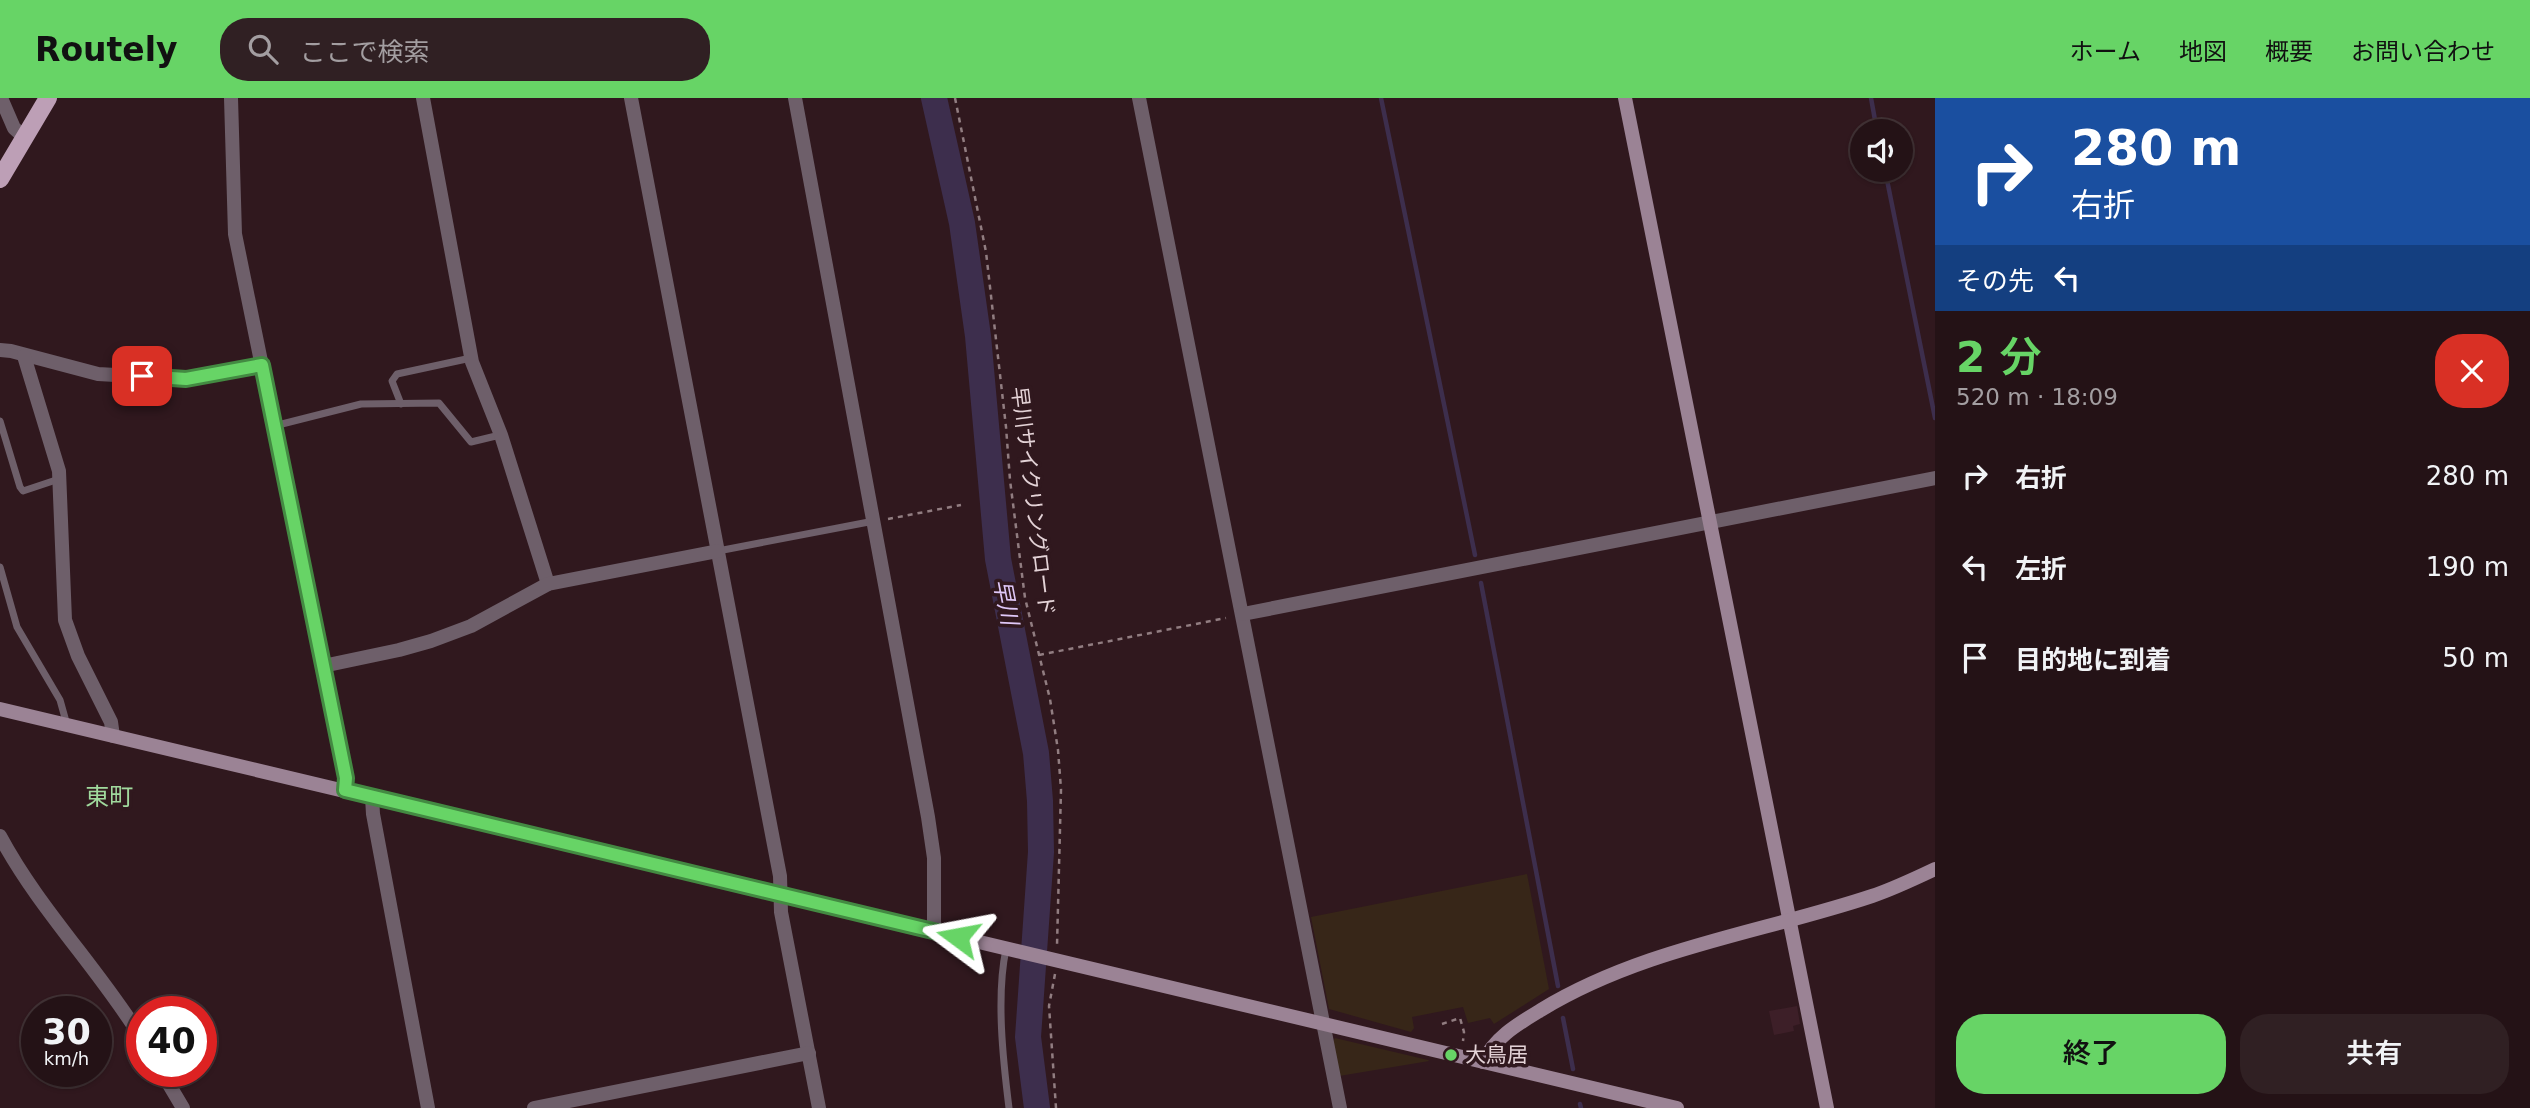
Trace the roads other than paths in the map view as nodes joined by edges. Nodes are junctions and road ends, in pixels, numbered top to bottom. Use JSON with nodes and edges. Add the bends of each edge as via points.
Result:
{"nodes":[{"id":1,"x":1,"y":98,"type":"edge"},
{"id":2,"x":48,"y":98,"type":"edge"},
{"id":3,"x":230,"y":98,"type":"edge"},
{"id":4,"x":423,"y":98,"type":"edge"},
{"id":5,"x":631,"y":98,"type":"edge"},
{"id":6,"x":795,"y":98,"type":"edge"},
{"id":7,"x":1139,"y":98,"type":"edge"},
{"id":8,"x":1625,"y":98,"type":"edge"},
{"id":9,"x":26,"y":138,"type":"junction"},
{"id":10,"x":0,"y":179,"type":"edge"},
{"id":11,"x":0,"y":350,"type":"edge"},
{"id":12,"x":24,"y":356,"type":"junction"},
{"id":13,"x":471,"y":358,"type":"junction"},
{"id":14,"x":262,"y":365,"type":"junction"},
{"id":15,"x":401,"y":404,"type":"junction"},
{"id":16,"x":0,"y":421,"type":"edge"},
{"id":17,"x":274,"y":426,"type":"junction"},
{"id":18,"x":501,"y":435,"type":"junction"},
{"id":19,"x":1935,"y":478,"type":"edge"},
{"id":20,"x":60,"y":479,"type":"junction"},
{"id":21,"x":875,"y":521,"type":"junction"},
{"id":22,"x":1710,"y":523,"type":"junction"},
{"id":23,"x":718,"y":551,"type":"junction"},
{"id":24,"x":0,"y":567,"type":"edge"},
{"id":25,"x":548,"y":584,"type":"junction"},
{"id":26,"x":1243,"y":614,"type":"junction"},
{"id":27,"x":323,"y":666,"type":"junction"},
{"id":28,"x":0,"y":709,"type":"edge"},
{"id":29,"x":67,"y":725,"type":"junction"},
{"id":30,"x":113,"y":736,"type":"junction"},
{"id":31,"x":345,"y":790,"type":"junction"},
{"id":32,"x":372,"y":797,"type":"junction"},
{"id":33,"x":0,"y":836,"type":"edge"},
{"id":34,"x":1935,"y":869,"type":"edge"},
{"id":35,"x":781,"y":894,"type":"junction"},
{"id":36,"x":1790,"y":920,"type":"junction"},
{"id":37,"x":934,"y":931,"type":"junction"},
{"id":38,"x":1008,"y":949,"type":"junction"},
{"id":39,"x":126,"y":1013,"type":"edge"},
{"id":40,"x":1324,"y":1023,"type":"junction"},
{"id":41,"x":809,"y":1053,"type":"junction"},
{"id":42,"x":1483,"y":1062,"type":"junction"},
{"id":43,"x":171,"y":1087,"type":"edge"},
{"id":44,"x":183,"y":1108,"type":"edge"},
{"id":45,"x":428,"y":1108,"type":"edge"},
{"id":46,"x":534,"y":1108,"type":"edge"},
{"id":47,"x":819,"y":1108,"type":"edge"},
{"id":48,"x":1009,"y":1108,"type":"edge"},
{"id":49,"x":1340,"y":1108,"type":"edge"},
{"id":50,"x":1677,"y":1108,"type":"edge"},
{"id":51,"x":1827,"y":1108,"type":"edge"}],
"edges":[{"from":1,"to":9,"type":"street","via":[[17,133]]},
{"from":2,"to":9,"type":"main road"},
{"from":3,"to":14,"type":"street","via":[[235,234]]},
{"from":4,"to":13,"type":"street"},
{"from":5,"to":23,"type":"street"},
{"from":6,"to":21,"type":"street"},
{"from":7,"to":26,"type":"street"},
{"from":8,"to":22,"type":"street"},
{"from":9,"to":10,"type":"main road"},
{"from":11,"to":12,"type":"street"},
{"from":12,"to":14,"type":"street","via":[[98,374],[186,379]]},
{"from":12,"to":20,"type":"street"},
{"from":13,"to":15,"type":"lane","via":[[397,374],[392,381]]},
{"from":13,"to":18,"type":"street"},
{"from":14,"to":17,"type":"street"},
{"from":15,"to":17,"type":"lane","via":[[361,404]]},
{"from":15,"to":18,"type":"lane","via":[[439,403],[471,442]]},
{"from":16,"to":20,"type":"lane","via":[[23,491]]},
{"from":17,"to":27,"type":"street"},
{"from":18,"to":25,"type":"street"},
{"from":19,"to":22,"type":"street"},
{"from":20,"to":30,"type":"street","via":[[65,620],[111,722]]},
{"from":21,"to":23,"type":"lane"},
{"from":21,"to":37,"type":"street","via":[[932,838]]},
{"from":22,"to":26,"type":"street"},
{"from":22,"to":36,"type":"street"},
{"from":23,"to":25,"type":"street"},
{"from":23,"to":35,"type":"street"},
{"from":24,"to":29,"type":"lane","via":[[18,627],[60,700]]},
{"from":25,"to":27,"type":"street","via":[[471,626],[431,641]]},
{"from":26,"to":40,"type":"street"},
{"from":27,"to":31,"type":"street"},
{"from":28,"to":29,"type":"street"},
{"from":29,"to":30,"type":"street"},
{"from":30,"to":31,"type":"street"},
{"from":31,"to":32,"type":"street"},
{"from":32,"to":35,"type":"street"},
{"from":32,"to":45,"type":"street"},
{"from":33,"to":39,"type":"street"},
{"from":34,"to":36,"type":"street","via":[[1874,895]]},
{"from":35,"to":37,"type":"street"},
{"from":35,"to":41,"type":"street"},
{"from":36,"to":42,"type":"street","via":[[1662,955],[1596,981],[1504,1034]]},
{"from":36,"to":51,"type":"street"},
{"from":37,"to":38,"type":"street"},
{"from":38,"to":40,"type":"street"},
{"from":38,"to":48,"type":"lane","via":[[1002,1050]]},
{"from":40,"to":42,"type":"street"},
{"from":40,"to":49,"type":"street"},
{"from":41,"to":46,"type":"street"},
{"from":41,"to":47,"type":"street"},
{"from":42,"to":50,"type":"street"},
{"from":43,"to":44,"type":"street"}]}
